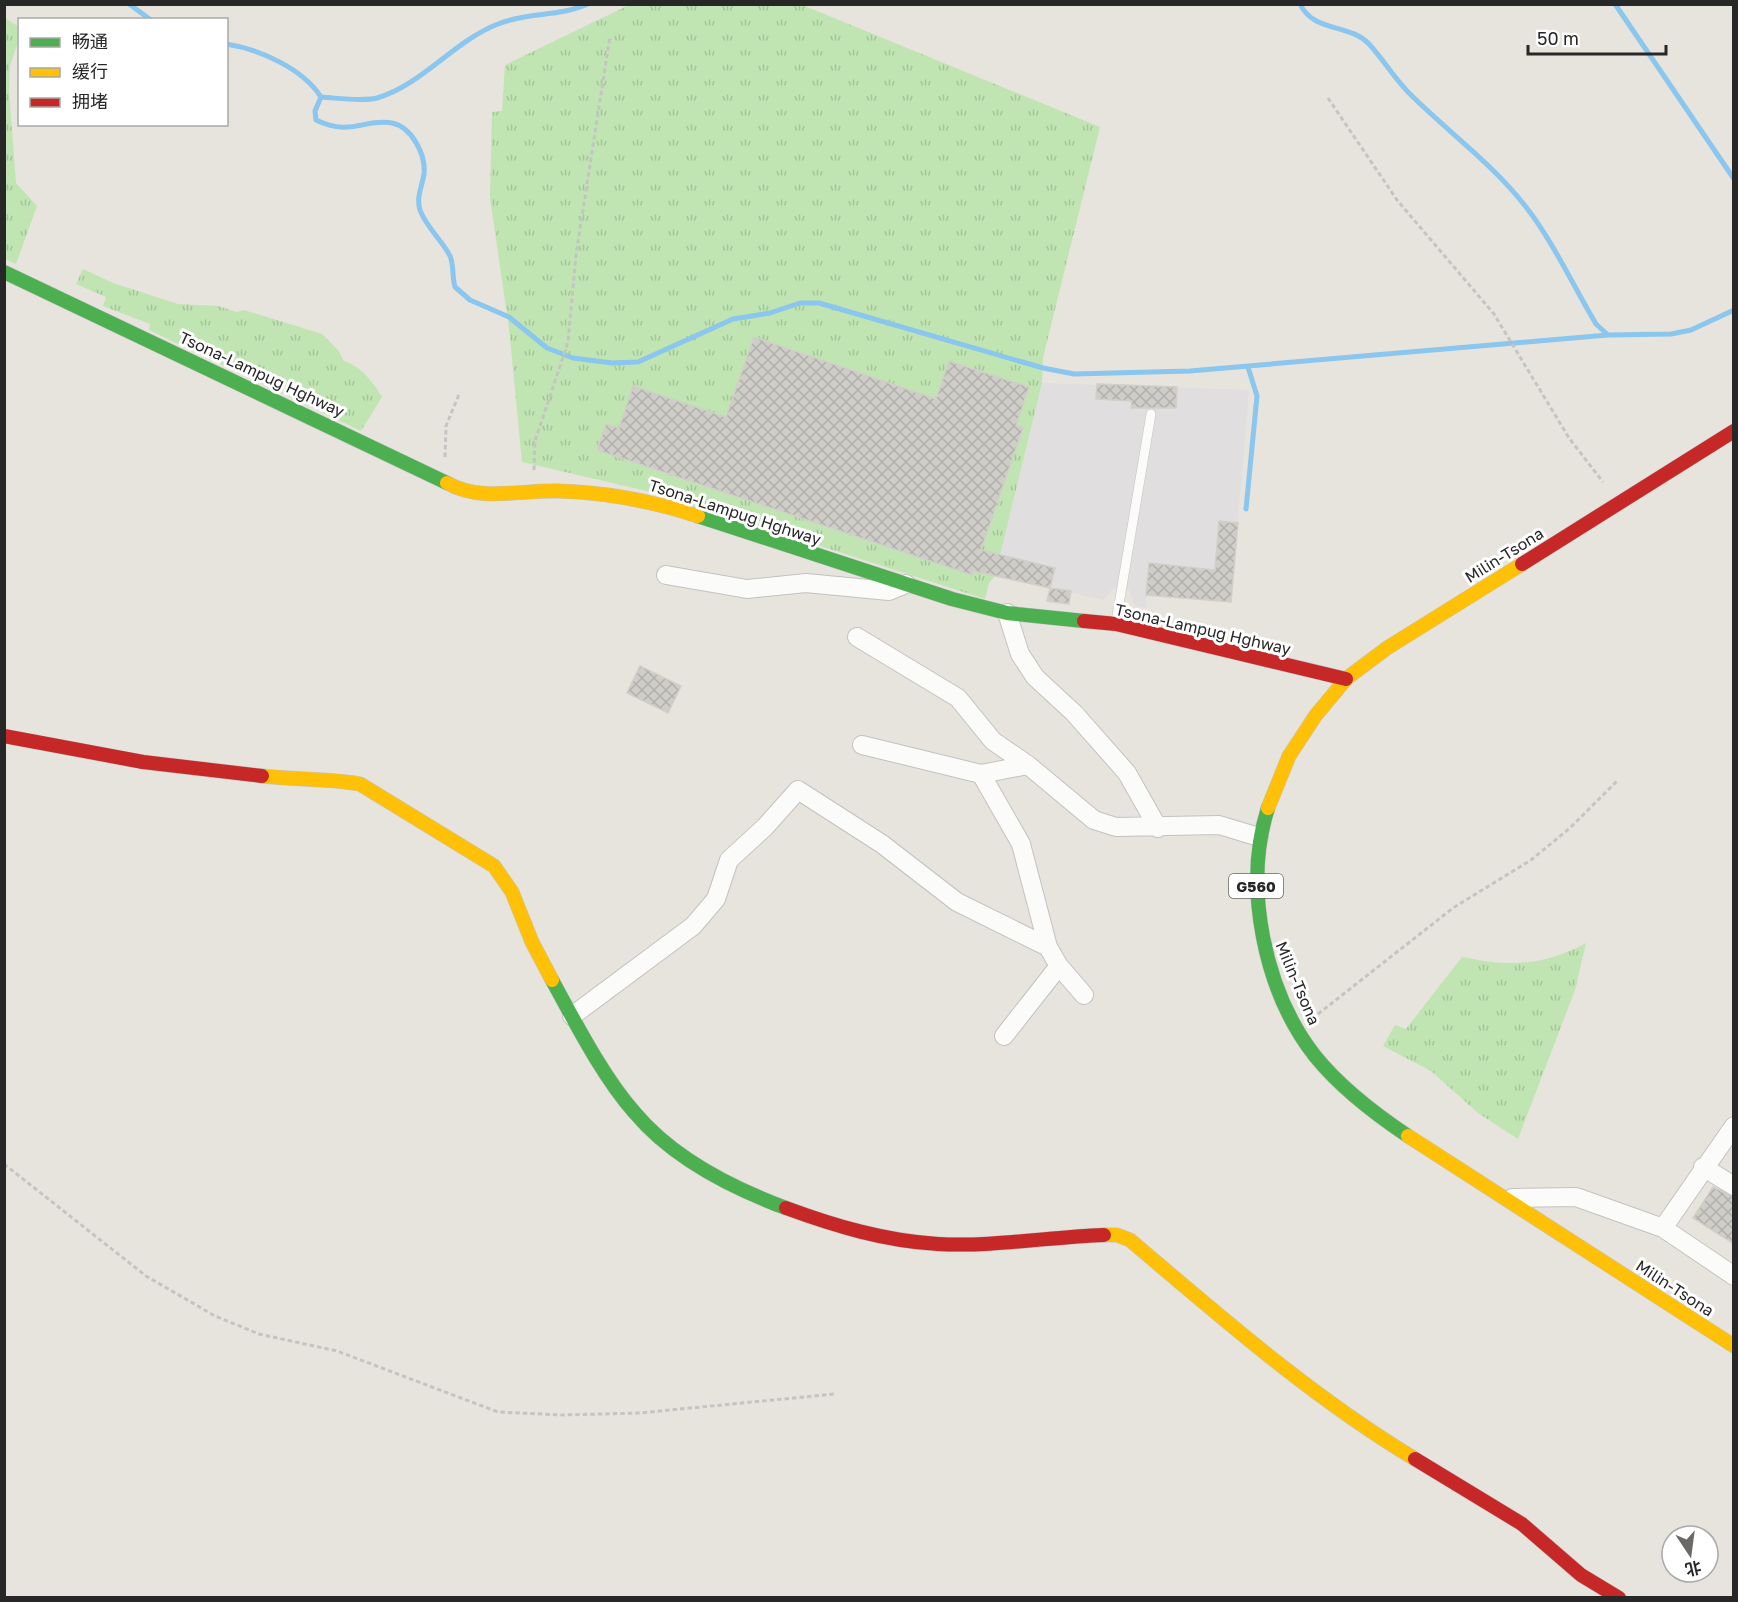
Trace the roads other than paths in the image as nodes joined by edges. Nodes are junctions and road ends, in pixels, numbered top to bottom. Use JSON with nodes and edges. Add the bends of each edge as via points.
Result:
{"nodes":[{"id":1,"x":4,"y":272,"type":"edge"},
{"id":2,"x":1151,"y":414,"type":"dead end"},
{"id":3,"x":1734,"y":431,"type":"edge"},
{"id":4,"x":666,"y":574,"type":"dead end"},
{"id":5,"x":906,"y":585,"type":"junction"},
{"id":6,"x":1007,"y":613,"type":"junction"},
{"id":7,"x":1116,"y":624,"type":"junction"},
{"id":8,"x":857,"y":637,"type":"dead end"},
{"id":9,"x":1346,"y":679,"type":"junction"},
{"id":10,"x":4,"y":736,"type":"edge"},
{"id":11,"x":862,"y":745,"type":"dead end"},
{"id":12,"x":1028,"y":765,"type":"junction"},
{"id":13,"x":981,"y":774,"type":"junction"},
{"id":14,"x":1158,"y":828,"type":"junction"},
{"id":15,"x":1259,"y":837,"type":"junction"},
{"id":16,"x":1048,"y":947,"type":"junction"},
{"id":17,"x":1059,"y":966,"type":"junction"},
{"id":18,"x":1084,"y":995,"type":"dead end"},
{"id":19,"x":572,"y":1016,"type":"junction"},
{"id":20,"x":1004,"y":1036,"type":"dead end"},
{"id":21,"x":1734,"y":1126,"type":"edge"},
{"id":22,"x":1703,"y":1167,"type":"junction"},
{"id":23,"x":1734,"y":1186,"type":"edge"},
{"id":24,"x":1505,"y":1198,"type":"junction"},
{"id":25,"x":1663,"y":1228,"type":"junction"},
{"id":26,"x":1734,"y":1276,"type":"edge"},
{"id":27,"x":1734,"y":1346,"type":"edge"},
{"id":28,"x":1619,"y":1598,"type":"edge"}],
"edges":[{"from":1,"to":5,"type":"main road","name":"Tsona-Lampug Hghway","via":[[460,490],[487,494],[557,491],[652,501]]},
{"from":2,"to":7,"type":"lane"},
{"from":3,"to":9,"type":"main road","name":"Milin-Tsona","number":"G560","via":[[1387,648]]},
{"from":4,"to":5,"type":"street","via":[[747,590],[806,583],[889,591]]},
{"from":5,"to":6,"type":"main road","name":"Tsona-Lampug Hghway"},
{"from":6,"to":7,"type":"main road","name":"Tsona-Lampug Hghway"},
{"from":6,"to":14,"type":"street","via":[[1020,654],[1035,677],[1074,713],[1127,773]]},
{"from":7,"to":9,"type":"main road","name":"Tsona-Lampug Hghway"},
{"from":8,"to":12,"type":"street","via":[[958,698],[993,741]]},
{"from":9,"to":15,"type":"main road","name":"Milin-Tsona","number":"G560","via":[[1293,747],[1275,783]]},
{"from":10,"to":19,"type":"main road","via":[[143,762],[360,784],[507,877],[531,940]]},
{"from":11,"to":13,"type":"street"},
{"from":12,"to":13,"type":"street"},
{"from":12,"to":14,"type":"street","via":[[1094,820],[1116,827]]},
{"from":13,"to":16,"type":"street","via":[[1021,844]]},
{"from":14,"to":15,"type":"street","via":[[1219,825]]},
{"from":15,"to":24,"type":"main road","name":"Milin-Tsona","number":"G560","via":[[1258,915],[1266,954],[1298,1030],[1343,1085],[1392,1125]]},
{"from":16,"to":17,"type":"street"},
{"from":16,"to":19,"type":"street","via":[[957,902],[882,844],[798,790],[765,828],[729,860],[716,899],[693,926]]},
{"from":17,"to":18,"type":"street"},
{"from":17,"to":20,"type":"street"},
{"from":19,"to":28,"type":"main road","via":[[643,1122],[702,1166],[805,1216],[898,1241],[937,1244],[1117,1234],[1130,1240],[1283,1369],[1373,1434],[1522,1524],[1581,1575]]},
{"from":21,"to":22,"type":"street"},
{"from":22,"to":23,"type":"street"},
{"from":22,"to":25,"type":"street"},
{"from":24,"to":25,"type":"street","via":[[1576,1197]]},
{"from":24,"to":27,"type":"main road","name":"Milin-Tsona","number":"G560"},
{"from":25,"to":26,"type":"street"}]}
